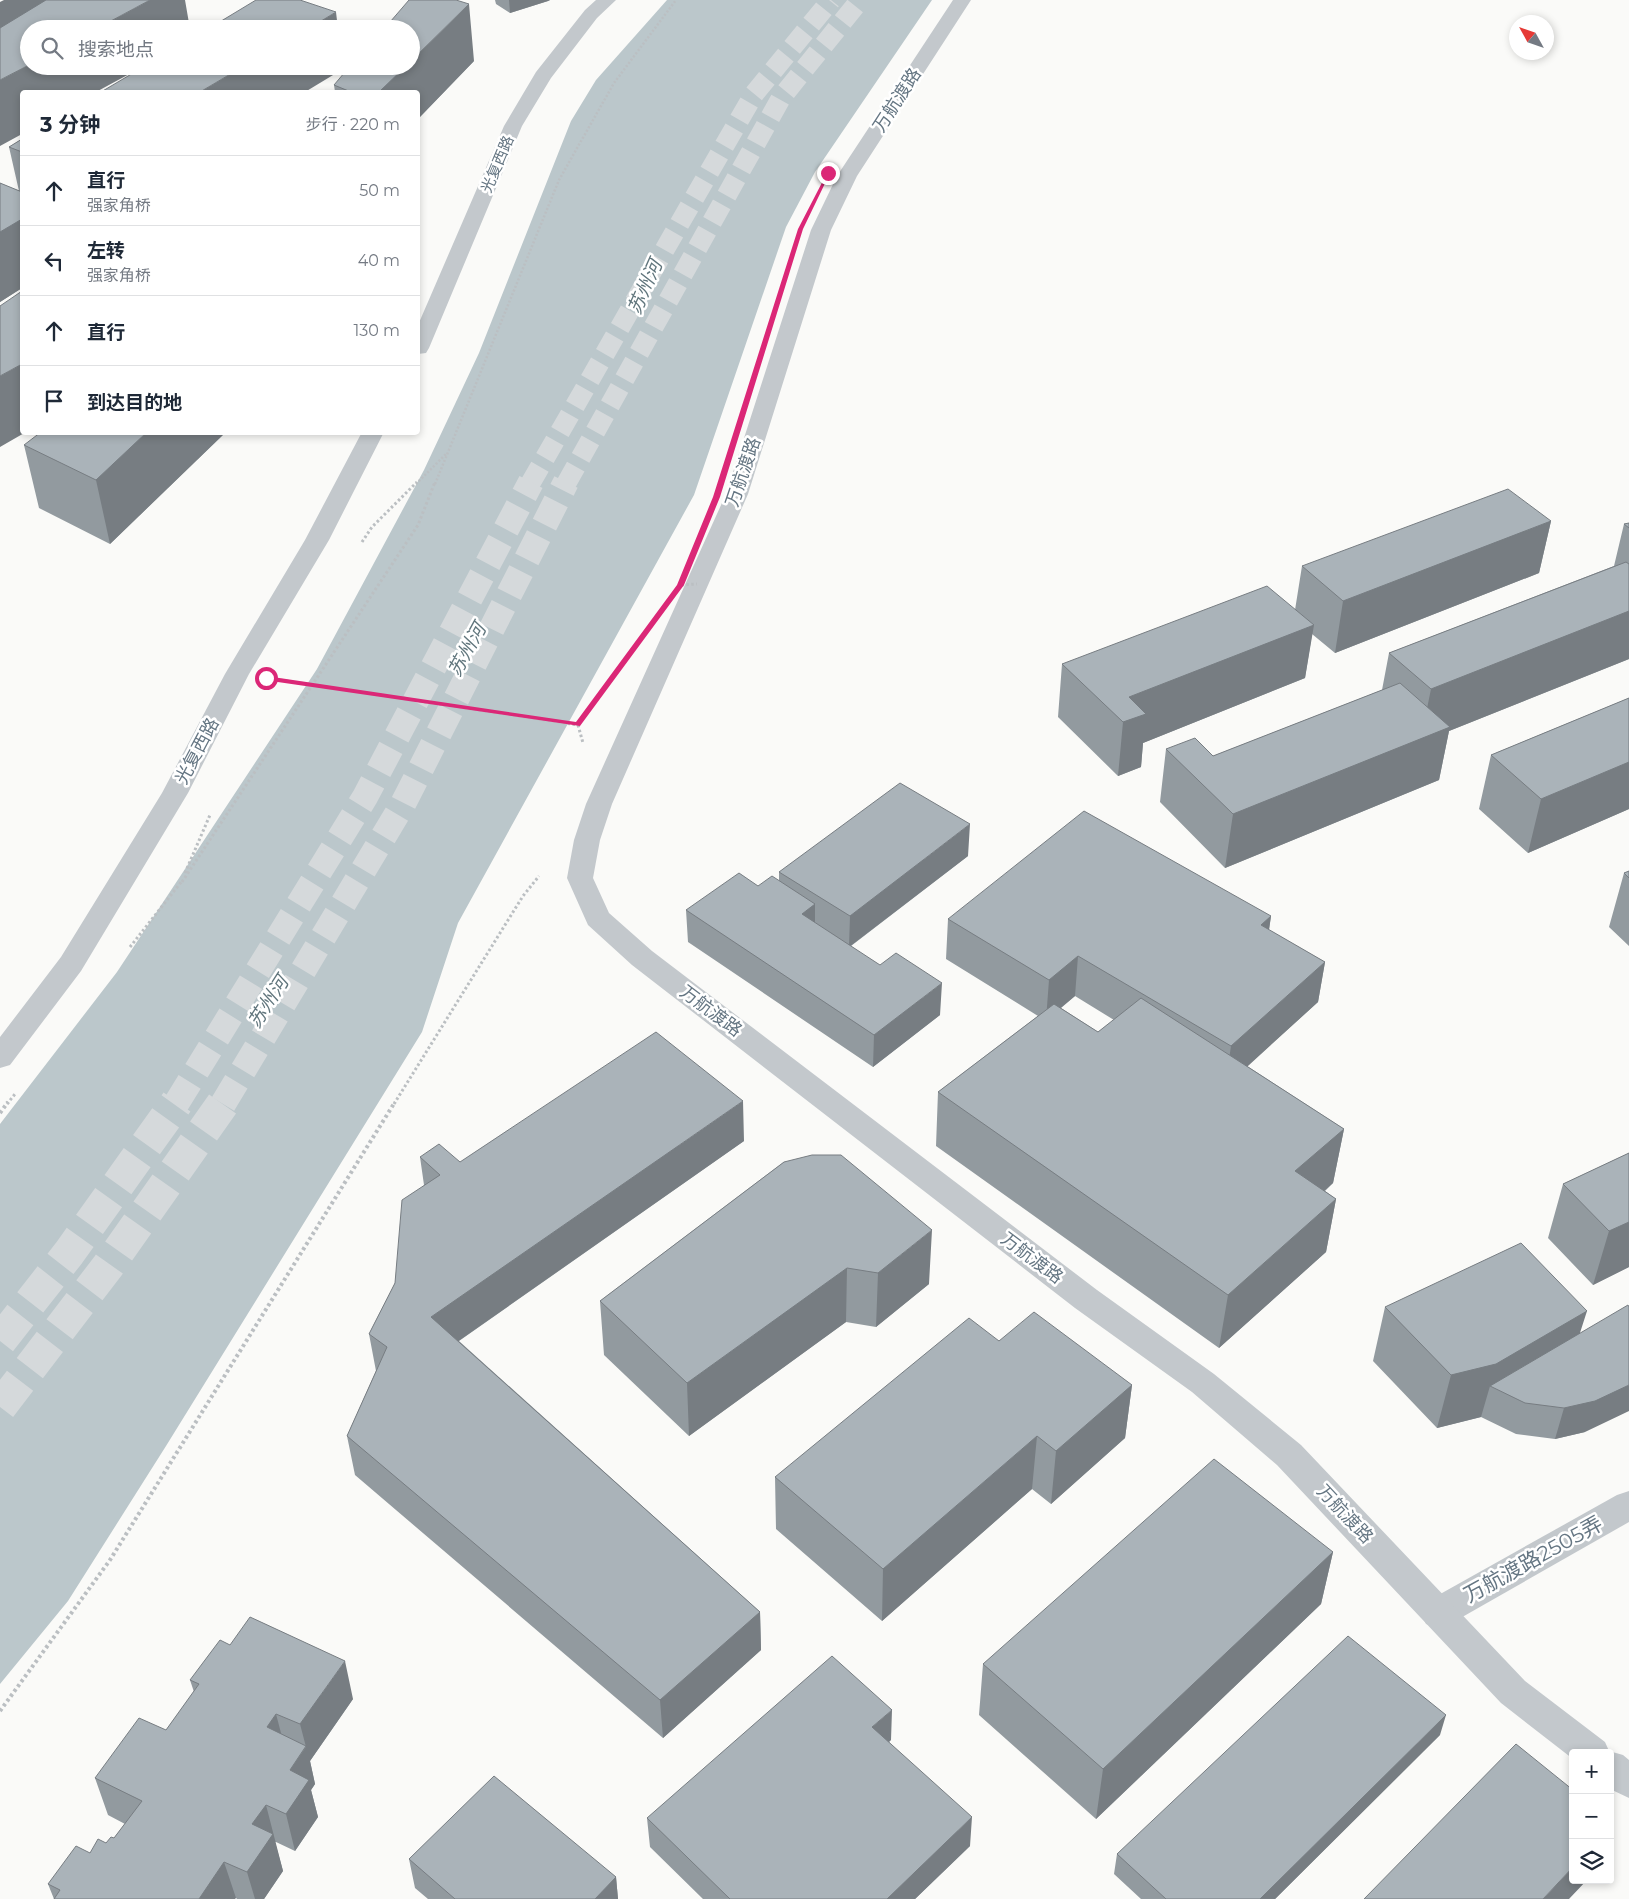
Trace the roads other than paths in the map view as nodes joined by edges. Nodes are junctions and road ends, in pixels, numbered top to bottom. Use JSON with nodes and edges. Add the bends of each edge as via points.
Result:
{"nodes":[{"id":1,"x":607,"y":0,"type":"edge"},
{"id":2,"x":962,"y":0,"type":"edge"},
{"id":3,"x":420,"y":343,"type":"edge"},
{"id":4,"x":371,"y":435,"type":"edge"},
{"id":5,"x":0,"y":1058,"type":"edge"},
{"id":6,"x":1629,"y":1505,"type":"edge"},
{"id":7,"x":1438,"y":1613,"type":"junction"},
{"id":8,"x":1587,"y":1749,"type":"edge"},
{"id":9,"x":1614,"y":1770,"type":"edge"},
{"id":10,"x":1629,"y":1782,"type":"edge"}],
"edges":[{"from":1,"to":3,"type":"street","name":"光复西路","via":[[590,14],[543,76],[513,126]]},
{"from":2,"to":7,"type":"street","name":"万航渡路","via":[[848,176],[821,230],[737,494],[687,582],[599,804],[587,840],[580,878],[598,918],[642,958],[1086,1299],[1203,1384],[1289,1455]]},
{"from":4,"to":5,"type":"street","name":"光复西路","via":[[317,540],[237,674],[175,793],[71,964]]},
{"from":6,"to":7,"type":"street","name":"万航渡路2505弄"},
{"from":7,"to":8,"type":"street","name":"万航渡路","via":[[1513,1692]]},
{"from":9,"to":10,"type":"street"}]}
